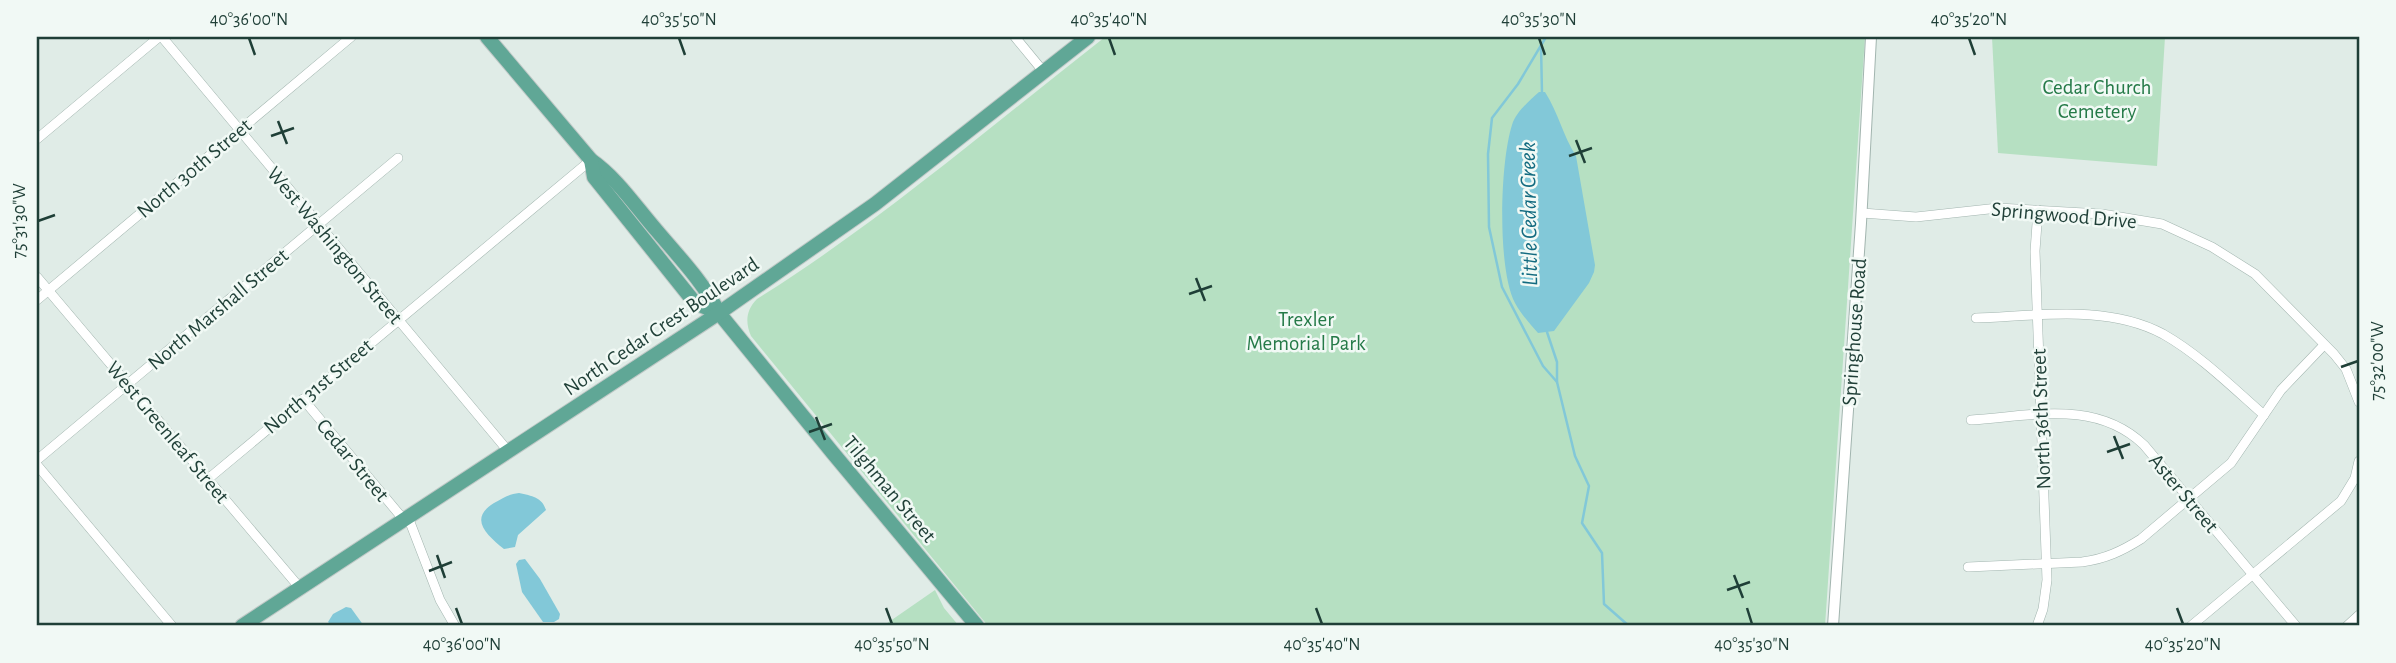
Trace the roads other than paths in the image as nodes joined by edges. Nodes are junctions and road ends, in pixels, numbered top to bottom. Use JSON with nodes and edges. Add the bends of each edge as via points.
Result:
{"nodes":[{"id":1,"x":161,"y":37,"type":"edge"},
{"id":2,"x":351,"y":37,"type":"edge"},
{"id":3,"x":486,"y":37,"type":"edge"},
{"id":4,"x":1015,"y":37,"type":"edge"},
{"id":5,"x":1088,"y":37,"type":"edge"},
{"id":6,"x":1871,"y":37,"type":"edge"},
{"id":7,"x":1044,"y":71,"type":"junction"},
{"id":8,"x":240,"y":130,"type":"junction"},
{"id":9,"x":37,"y":139,"type":"edge"},
{"id":10,"x":398,"y":158,"type":"dead end"},
{"id":11,"x":591,"y":160,"type":"junction"},
{"id":12,"x":2038,"y":210,"type":"junction"},
{"id":13,"x":1862,"y":213,"type":"junction"},
{"id":14,"x":319,"y":225,"type":"junction"},
{"id":15,"x":37,"y":276,"type":"edge"},
{"id":16,"x":48,"y":290,"type":"junction"},
{"id":17,"x":37,"y":300,"type":"edge"},
{"id":18,"x":719,"y":313,"type":"junction"},
{"id":19,"x":2037,"y":316,"type":"junction"},
{"id":20,"x":1976,"y":318,"type":"dead end"},
{"id":21,"x":398,"y":320,"type":"junction"},
{"id":22,"x":2324,"y":345,"type":"junction"},
{"id":23,"x":128,"y":384,"type":"junction"},
{"id":24,"x":303,"y":399,"type":"junction"},
{"id":25,"x":2359,"y":402,"type":"edge"},
{"id":26,"x":2041,"y":415,"type":"junction"},
{"id":27,"x":2264,"y":415,"type":"junction"},
{"id":28,"x":1971,"y":420,"type":"dead end"},
{"id":29,"x":509,"y":452,"type":"junction"},
{"id":30,"x":2359,"y":461,"type":"edge"},
{"id":31,"x":37,"y":462,"type":"edge"},
{"id":32,"x":208,"y":479,"type":"junction"},
{"id":33,"x":2188,"y":498,"type":"junction"},
{"id":34,"x":406,"y":518,"type":"junction"},
{"id":35,"x":2046,"y":563,"type":"junction"},
{"id":36,"x":1968,"y":567,"type":"dead end"},
{"id":37,"x":2253,"y":575,"type":"junction"},
{"id":38,"x":300,"y":588,"type":"junction"},
{"id":39,"x":2359,"y":615,"type":"edge"},
{"id":40,"x":172,"y":626,"type":"edge"},
{"id":41,"x":242,"y":626,"type":"edge"},
{"id":42,"x":455,"y":626,"type":"edge"},
{"id":43,"x":977,"y":626,"type":"edge"},
{"id":44,"x":1833,"y":626,"type":"edge"},
{"id":45,"x":2037,"y":626,"type":"edge"},
{"id":46,"x":2191,"y":626,"type":"edge"},
{"id":47,"x":2296,"y":626,"type":"edge"},
{"id":48,"x":2347,"y":626,"type":"edge"}],
"edges":[{"from":1,"to":8,"type":"street","name":"West Washington Street"},
{"from":1,"to":9,"type":"street"},
{"from":2,"to":8,"type":"street","name":"North 30th Street"},
{"from":3,"to":11,"type":"main road","name":"Tilghman Street"},
{"from":4,"to":7,"type":"street"},
{"from":5,"to":7,"type":"main road","name":"North Cedar Crest Boulevard"},
{"from":6,"to":13,"type":"street","name":"Springhouse Road"},
{"from":7,"to":18,"type":"main road","name":"North Cedar Crest Boulevard","via":[[875,204]]},
{"from":8,"to":14,"type":"street","name":"West Washington Street"},
{"from":8,"to":16,"type":"street","name":"North 30th Street"},
{"from":10,"to":14,"type":"street","name":"North Marshall Street"},
{"from":11,"to":18,"type":"main road","name":"Tilghman Street","via":[[650,223],[710,295]]},
{"from":11,"to":21,"type":"street","name":"North 31st Street"},
{"from":12,"to":13,"type":"street","name":"Springwood Drive","via":[[1981,208],[1916,217]]},
{"from":12,"to":19,"type":"street","name":"North 36th Street"},
{"from":12,"to":22,"type":"street","name":"Springwood Drive","via":[[2102,214],[2161,224],[2189,235],[2255,274]]},
{"from":13,"to":44,"type":"street","name":"Springhouse Road"},
{"from":14,"to":21,"type":"street","name":"West Washington Street"},
{"from":14,"to":23,"type":"street","name":"North Marshall Street"},
{"from":15,"to":16,"type":"street","name":"West Greenleaf Street"},
{"from":16,"to":17,"type":"street","name":"North 30th Street"},
{"from":16,"to":23,"type":"street","name":"West Greenleaf Street"},
{"from":18,"to":29,"type":"main road","name":"North Cedar Crest Boulevard"},
{"from":18,"to":43,"type":"main road","name":"Tilghman Street"},
{"from":19,"to":20,"type":"street"},
{"from":19,"to":26,"type":"street","name":"North 36th Street"},
{"from":19,"to":27,"type":"street","via":[[2102,316],[2162,334],[2197,357]]},
{"from":21,"to":24,"type":"street","name":"North 31st Street"},
{"from":21,"to":29,"type":"street","name":"West Washington Street"},
{"from":22,"to":25,"type":"street","name":"Springwood Drive","via":[[2346,369]]},
{"from":22,"to":27,"type":"street"},
{"from":23,"to":31,"type":"street","name":"North Marshall Street"},
{"from":23,"to":32,"type":"street","name":"West Greenleaf Street"},
{"from":24,"to":32,"type":"street","name":"North 31st Street"},
{"from":24,"to":34,"type":"street","name":"Cedar Street"},
{"from":26,"to":28,"type":"street","name":"Aster Street"},
{"from":26,"to":33,"type":"street","name":"Aster Street","via":[[2090,415],[2124,428]]},
{"from":26,"to":35,"type":"street","name":"North 36th Street"},
{"from":27,"to":33,"type":"street","via":[[2231,463]]},
{"from":29,"to":34,"type":"main road","name":"North Cedar Crest Boulevard"},
{"from":30,"to":37,"type":"street","via":[[2341,501]]},
{"from":31,"to":40,"type":"street"},
{"from":32,"to":38,"type":"street","name":"West Greenleaf Street"},
{"from":33,"to":35,"type":"street","via":[[2126,549],[2097,560]]},
{"from":33,"to":37,"type":"street","name":"Aster Street"},
{"from":34,"to":38,"type":"main road","name":"North Cedar Crest Boulevard"},
{"from":34,"to":42,"type":"street","name":"Cedar Street"},
{"from":35,"to":36,"type":"street"},
{"from":35,"to":45,"type":"street","name":"North 36th Street","via":[[2046,597]]},
{"from":37,"to":46,"type":"street"},
{"from":37,"to":47,"type":"street","name":"Aster Street"},
{"from":38,"to":41,"type":"main road","name":"North Cedar Crest Boulevard"},
{"from":39,"to":48,"type":"street"}]}
